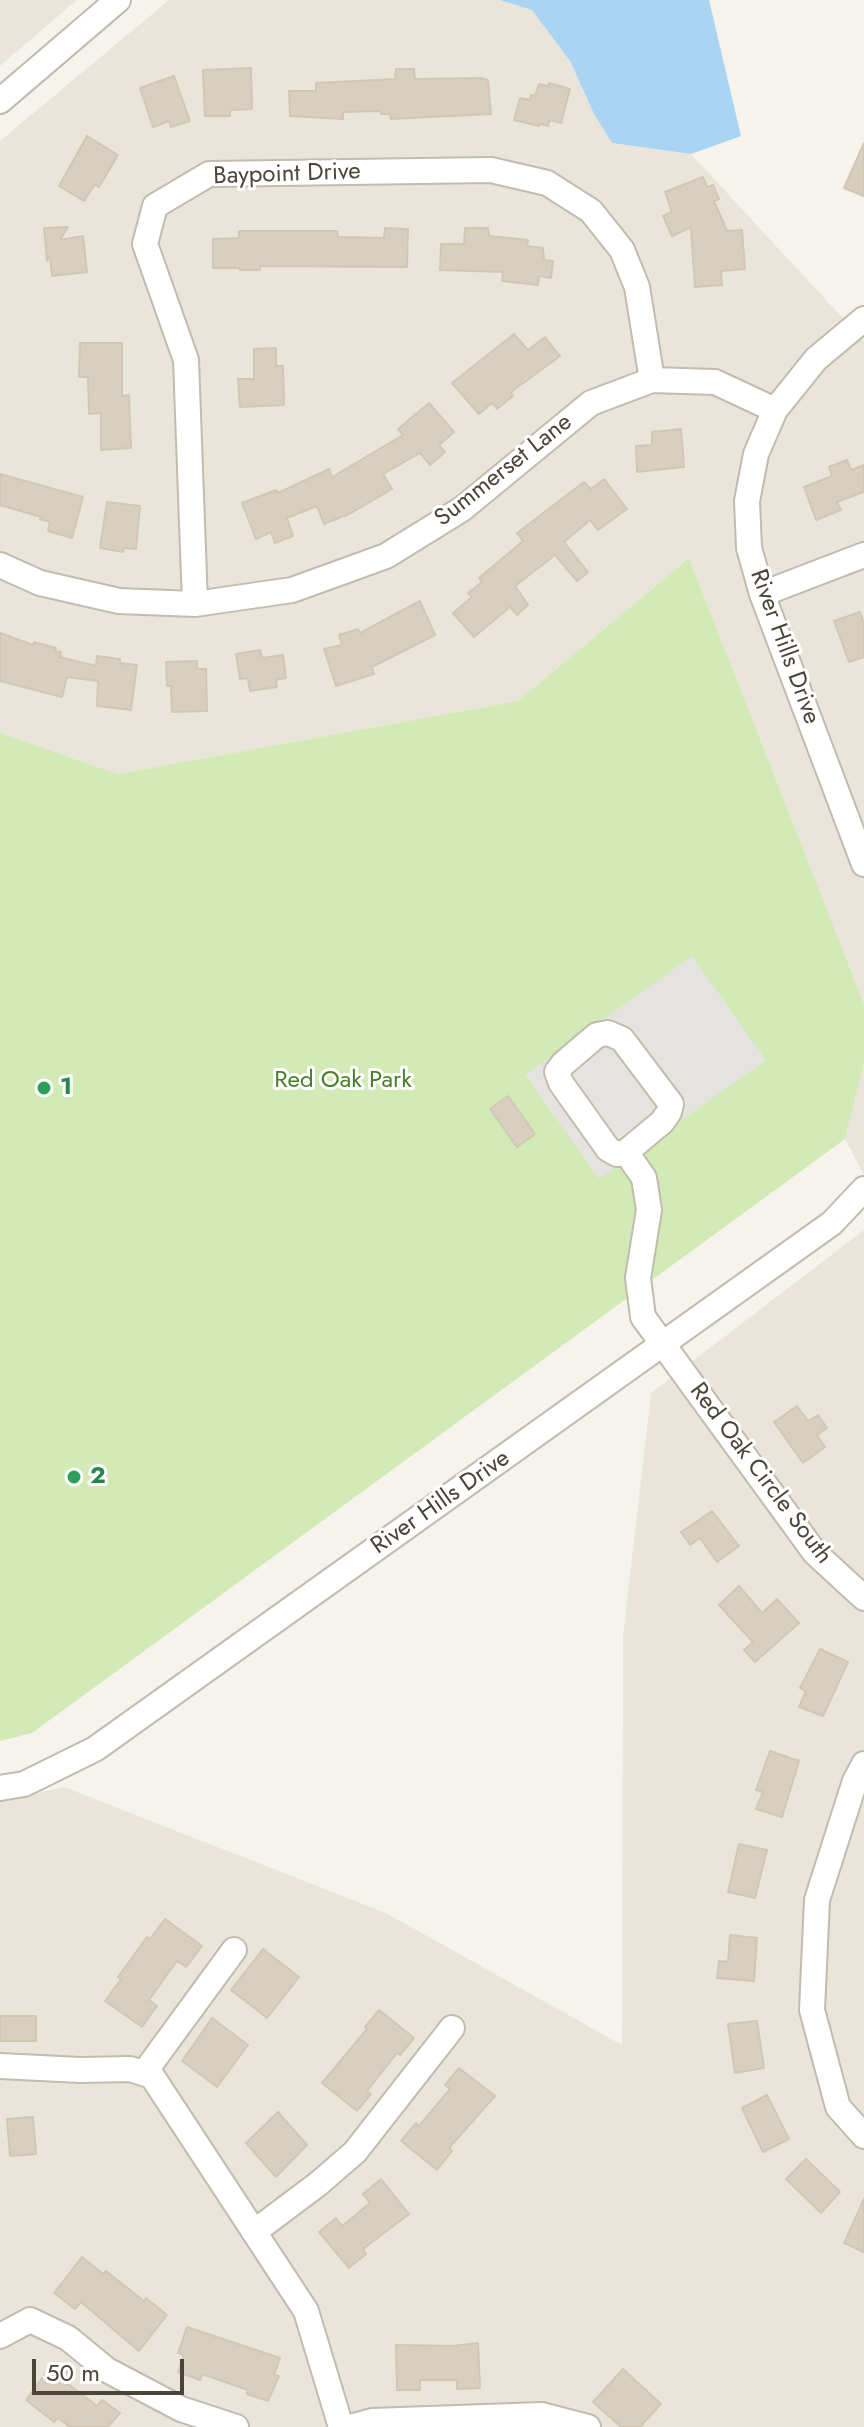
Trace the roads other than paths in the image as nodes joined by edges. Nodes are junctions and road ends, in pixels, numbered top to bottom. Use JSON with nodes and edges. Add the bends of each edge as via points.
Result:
{"nodes":[{"id":1,"x":118,"y":0,"type":"edge"},
{"id":2,"x":0,"y":101,"type":"edge"},
{"id":3,"x":864,"y":319,"type":"edge"},
{"id":4,"x":652,"y":380,"type":"junction"},
{"id":5,"x":775,"y":410,"type":"junction"},
{"id":6,"x":864,"y":555,"type":"edge"},
{"id":7,"x":0,"y":565,"type":"edge"},
{"id":8,"x":762,"y":594,"type":"junction"},
{"id":9,"x":195,"y":604,"type":"junction"},
{"id":10,"x":864,"y":864,"type":"edge"},
{"id":11,"x":626,"y":1152,"type":"junction"},
{"id":12,"x":864,"y":1189,"type":"edge"},
{"id":13,"x":663,"y":1345,"type":"junction"},
{"id":14,"x":864,"y":1598,"type":"edge"},
{"id":15,"x":864,"y":1764,"type":"edge"},
{"id":16,"x":0,"y":1788,"type":"edge"},
{"id":17,"x":234,"y":1950,"type":"dead end"},
{"id":18,"x":452,"y":2028,"type":"dead end"},
{"id":19,"x":0,"y":2066,"type":"edge"},
{"id":20,"x":144,"y":2073,"type":"junction"},
{"id":21,"x":864,"y":2136,"type":"edge"},
{"id":22,"x":254,"y":2232,"type":"junction"},
{"id":23,"x":0,"y":2336,"type":"edge"},
{"id":24,"x":236,"y":2427,"type":"edge"},
{"id":25,"x":341,"y":2427,"type":"edge"},
{"id":26,"x":350,"y":2427,"type":"edge"},
{"id":27,"x":588,"y":2427,"type":"edge"}],
"edges":[{"from":1,"to":2,"type":"street"},
{"from":3,"to":5,"type":"street","name":"River Hills Drive","via":[[816,359]]},
{"from":4,"to":5,"type":"street","name":"Summerset Lane","via":[[715,382]]},
{"from":4,"to":9,"type":"street","name":"Summerset Lane","via":[[591,403],[462,509],[386,556],[292,590]]},
{"from":4,"to":9,"type":"street","name":"Baypoint Drive","via":[[637,287],[622,250],[591,211],[547,183],[491,170],[209,174],[155,206],[145,244],[186,360]]},
{"from":5,"to":8,"type":"street","name":"River Hills Drive","via":[[756,454],[747,501],[749,548]]},
{"from":6,"to":8,"type":"street"},
{"from":7,"to":9,"type":"street","name":"Summerset Lane","via":[[40,583],[119,601]]},
{"from":8,"to":10,"type":"street","name":"River Hills Drive"},
{"from":11,"to":11,"type":"street","via":[[608,1149],[557,1072],[597,1035],[622,1039],[671,1104],[662,1122]]},
{"from":11,"to":13,"type":"street","name":"Red Oak Circle South","via":[[644,1178],[649,1210],[639,1297],[643,1317]]},
{"from":12,"to":13,"type":"street","name":"River Hills Drive","via":[[832,1223]]},
{"from":13,"to":14,"type":"street","name":"Red Oak Circle South","via":[[815,1553]]},
{"from":13,"to":16,"type":"street","name":"River Hills Drive","via":[[95,1749],[24,1784]]},
{"from":15,"to":21,"type":"street","via":[[817,1900],[812,2010],[838,2107]]},
{"from":17,"to":20,"type":"street"},
{"from":18,"to":22,"type":"street","via":[[355,2152]]},
{"from":19,"to":20,"type":"street"},
{"from":20,"to":22,"type":"street","via":[[152,2076]]},
{"from":22,"to":25,"type":"street","via":[[306,2311]]},
{"from":23,"to":24,"type":"street","via":[[30,2320],[181,2409]]},
{"from":26,"to":27,"type":"street","via":[[372,2421],[542,2415]]}]}
